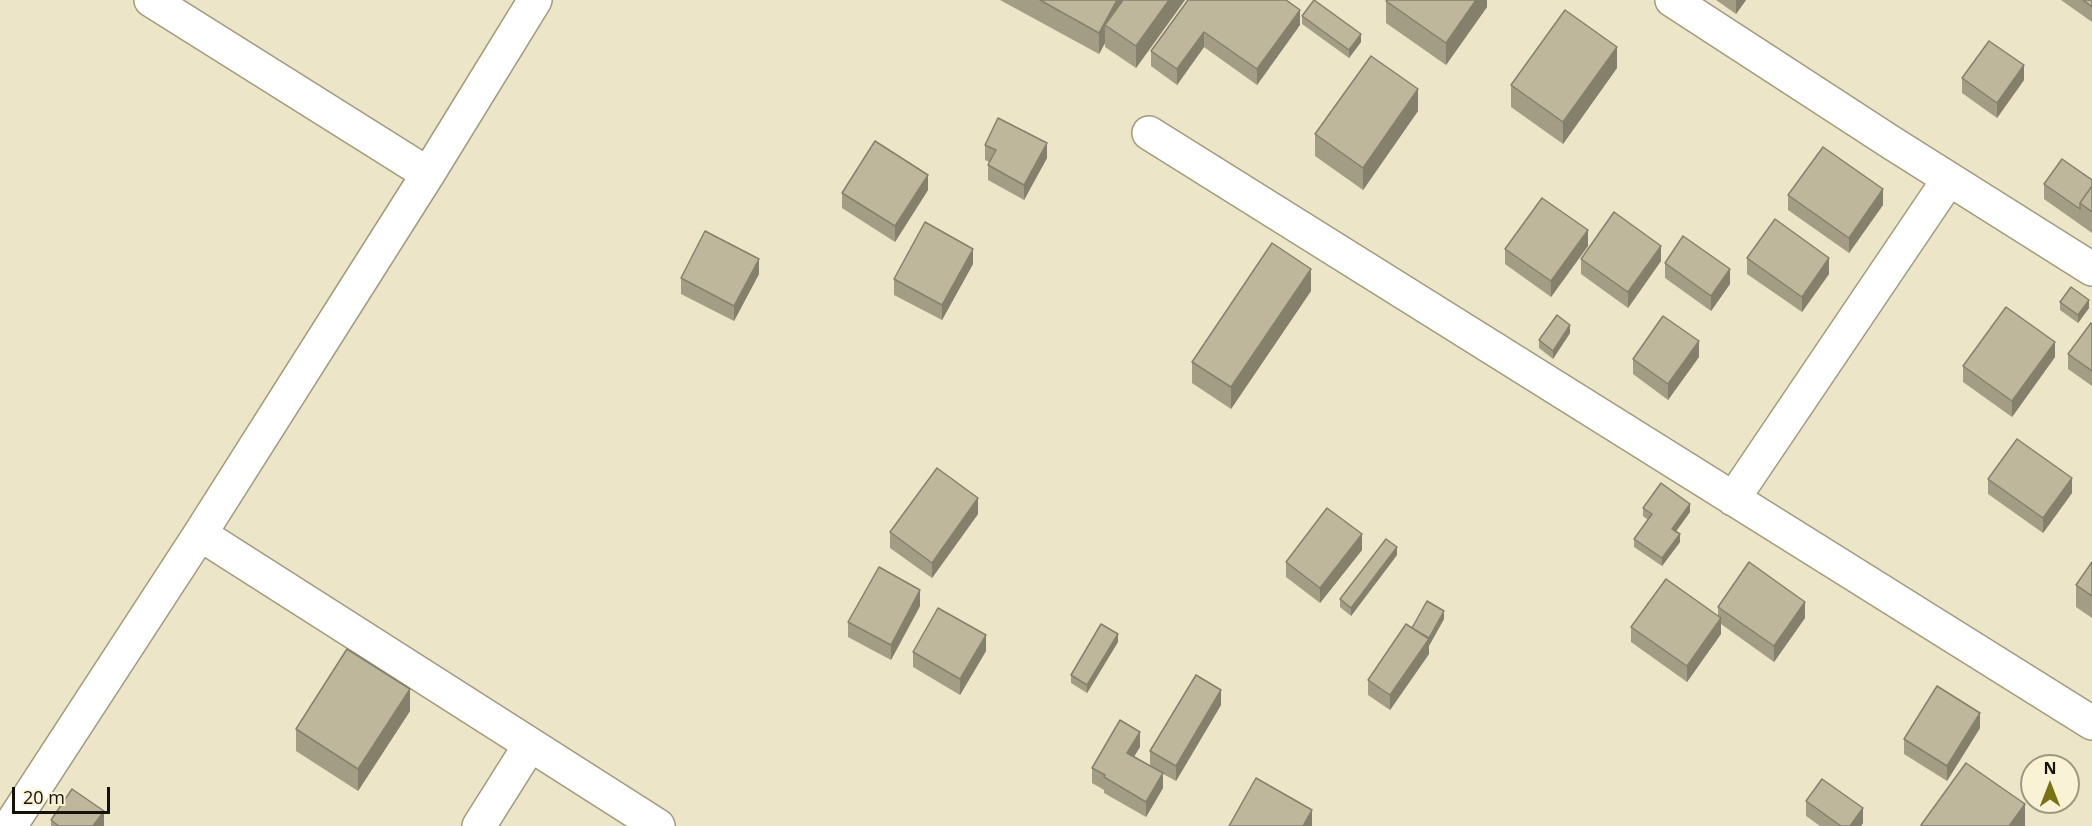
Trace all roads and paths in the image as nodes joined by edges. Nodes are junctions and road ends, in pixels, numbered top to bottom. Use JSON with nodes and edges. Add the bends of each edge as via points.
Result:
{"nodes":[{"id":1,"x":151,"y":0,"type":"edge"},
{"id":2,"x":535,"y":0,"type":"edge"},
{"id":3,"x":1672,"y":0,"type":"edge"},
{"id":4,"x":1149,"y":133,"type":"dead end"},
{"id":5,"x":428,"y":174,"type":"junction"},
{"id":6,"x":1948,"y":179,"type":"junction"},
{"id":7,"x":2092,"y":268,"type":"edge"},
{"id":8,"x":1733,"y":499,"type":"junction"},
{"id":9,"x":200,"y":534,"type":"junction"},
{"id":10,"x":2092,"y":723,"type":"edge"},
{"id":11,"x":530,"y":745,"type":"junction"},
{"id":12,"x":10,"y":826,"type":"edge"},
{"id":13,"x":479,"y":826,"type":"edge"},
{"id":14,"x":658,"y":826,"type":"edge"}],
"edges":[{"from":1,"to":5,"type":"street"},
{"from":2,"to":5,"type":"street"},
{"from":3,"to":6,"type":"street"},
{"from":4,"to":8,"type":"street"},
{"from":5,"to":9,"type":"street"},
{"from":6,"to":7,"type":"street"},
{"from":6,"to":8,"type":"street"},
{"from":8,"to":10,"type":"street"},
{"from":9,"to":11,"type":"street"},
{"from":9,"to":12,"type":"street"},
{"from":11,"to":13,"type":"street"},
{"from":11,"to":14,"type":"street"}]}
